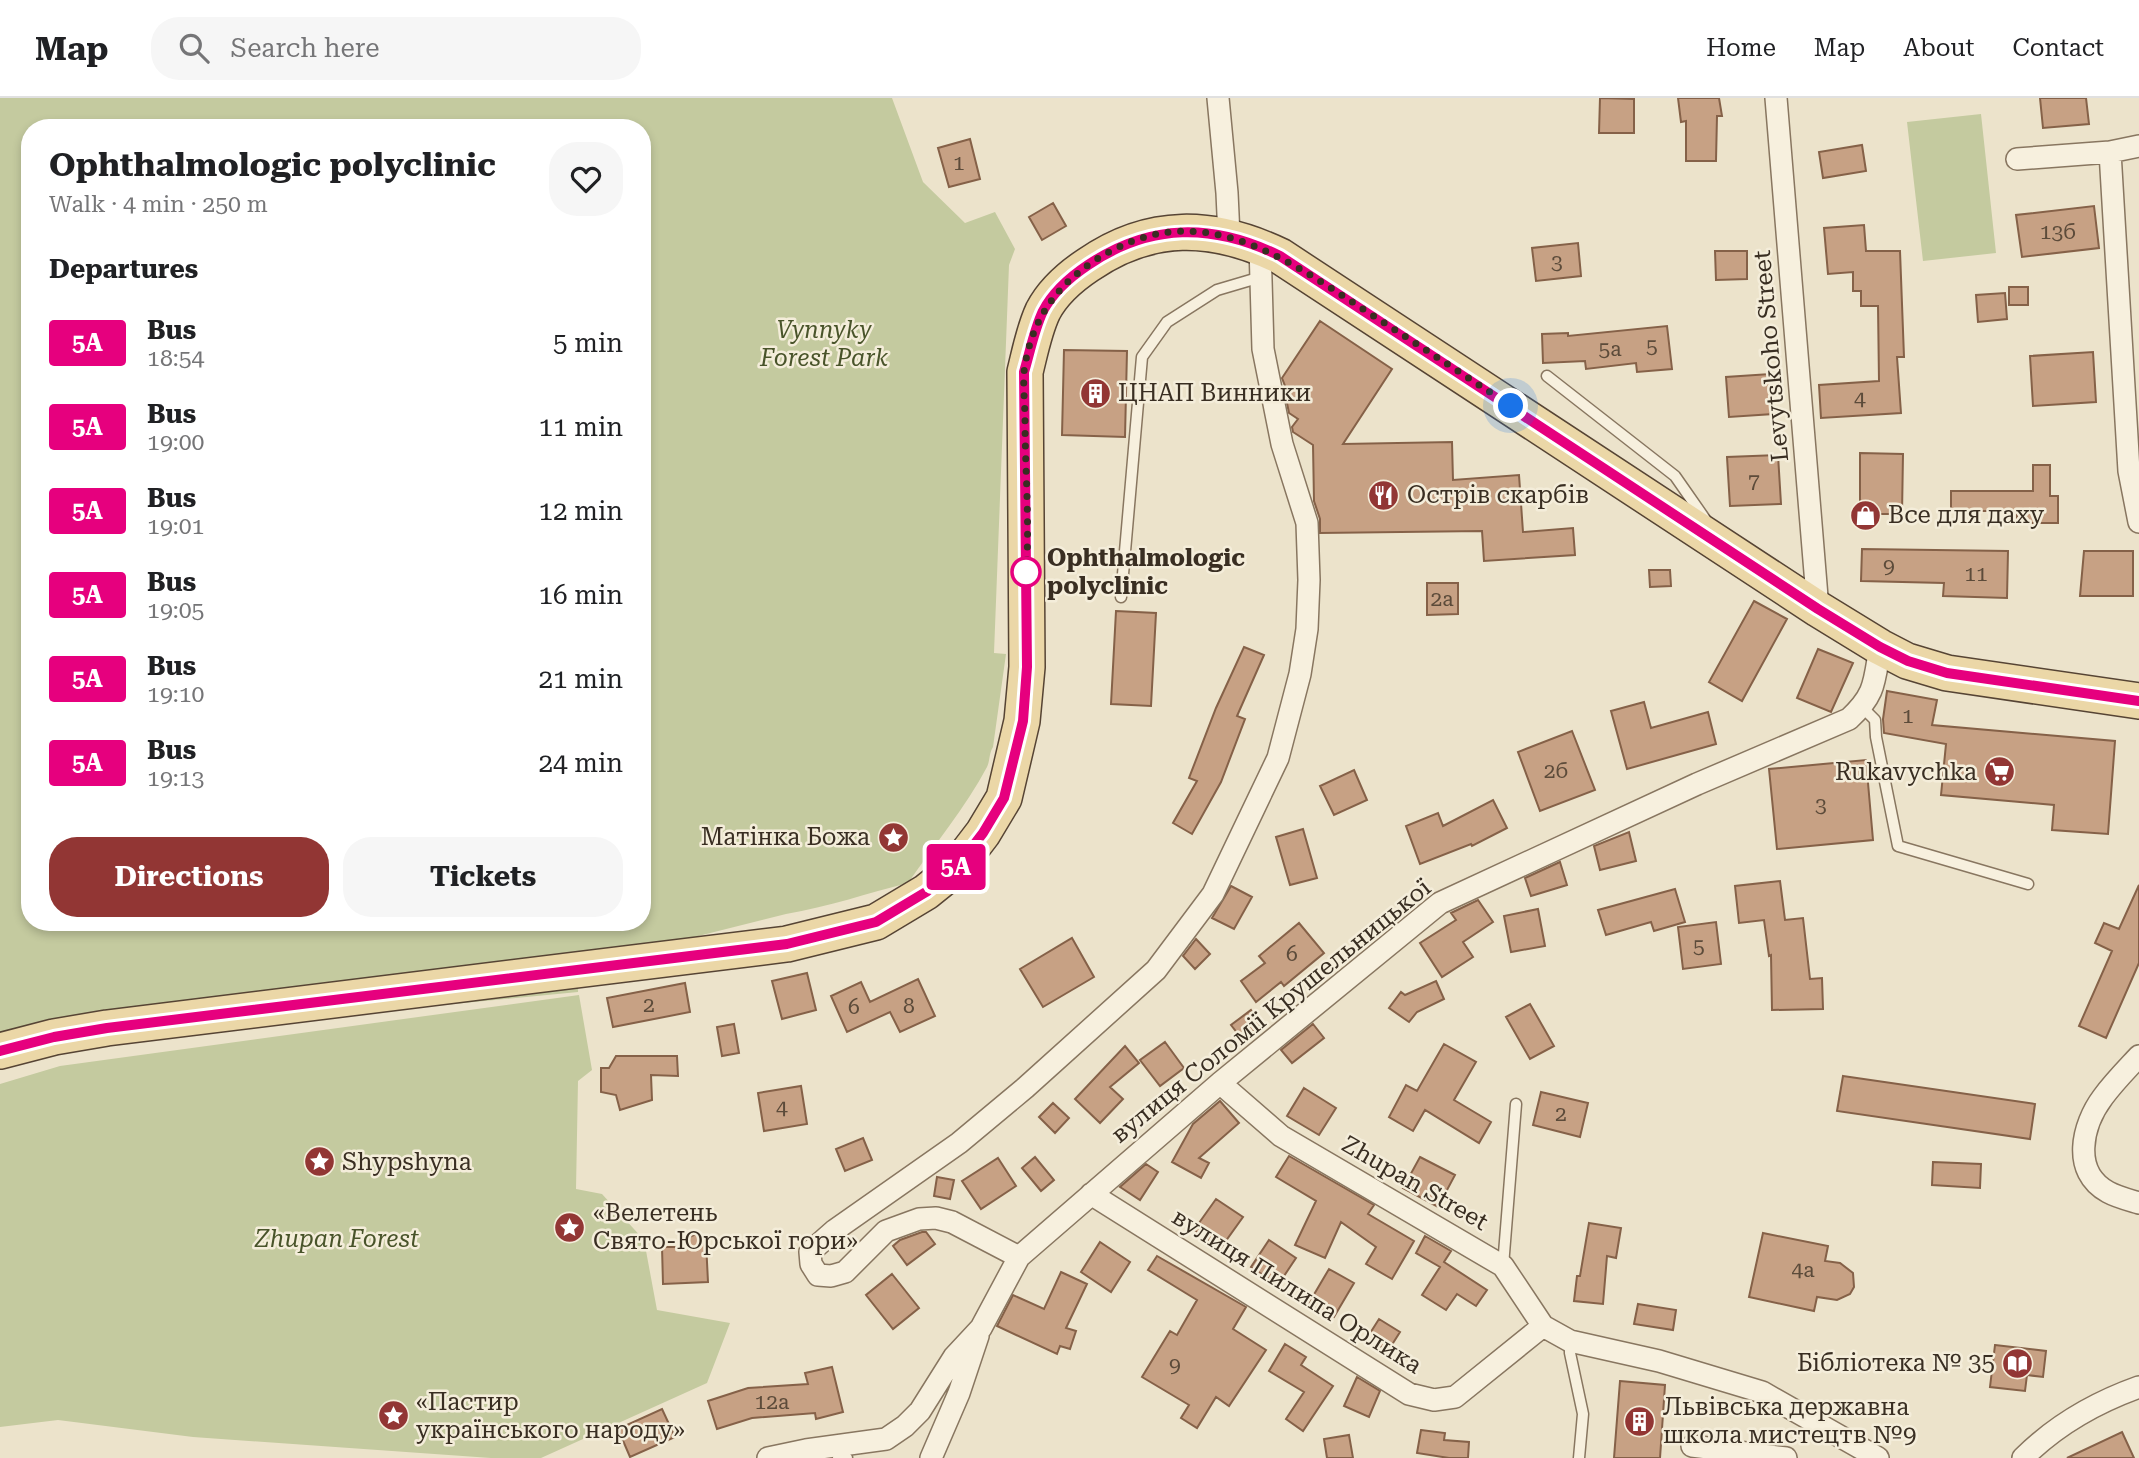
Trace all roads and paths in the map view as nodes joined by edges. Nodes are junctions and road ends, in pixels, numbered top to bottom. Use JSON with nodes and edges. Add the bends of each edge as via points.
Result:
{"nodes":[{"id":1,"x":1218,"y":98,"type":"edge"},
{"id":2,"x":1776,"y":98,"type":"edge"},
{"id":3,"x":2139,"y":146,"type":"edge"},
{"id":4,"x":2110,"y":152,"type":"junction"},
{"id":5,"x":2017,"y":159,"type":"dead end"},
{"id":6,"x":1250,"y":253,"type":"junction"},
{"id":7,"x":1547,"y":376,"type":"dead end"},
{"id":8,"x":2139,"y":522,"type":"edge"},
{"id":9,"x":1725,"y":547,"type":"junction"},
{"id":10,"x":1121,"y":597,"type":"dead end"},
{"id":11,"x":1818,"y":609,"type":"junction"},
{"id":12,"x":1880,"y":647,"type":"junction"},
{"id":13,"x":2139,"y":701,"type":"edge"},
{"id":14,"x":1862,"y":707,"type":"junction"},
{"id":15,"x":2028,"y":884,"type":"dead end"},
{"id":16,"x":0,"y":1051,"type":"edge"},
{"id":17,"x":2139,"y":1056,"type":"edge"},
{"id":18,"x":1220,"y":1083,"type":"junction"},
{"id":19,"x":1516,"y":1104,"type":"dead end"},
{"id":20,"x":1091,"y":1194,"type":"junction"},
{"id":21,"x":2139,"y":1203,"type":"edge"},
{"id":22,"x":1019,"y":1257,"type":"junction"},
{"id":23,"x":1503,"y":1266,"type":"junction"},
{"id":24,"x":1543,"y":1326,"type":"junction"},
{"id":25,"x":981,"y":1328,"type":"junction"},
{"id":26,"x":1570,"y":1341,"type":"junction"},
{"id":27,"x":2139,"y":1387,"type":"edge"},
{"id":28,"x":1692,"y":1446,"type":"dead end"},
{"id":29,"x":1873,"y":1457,"type":"edge"},
{"id":30,"x":768,"y":1458,"type":"edge"},
{"id":31,"x":838,"y":1458,"type":"edge"},
{"id":32,"x":847,"y":1458,"type":"edge"},
{"id":33,"x":931,"y":1458,"type":"edge"},
{"id":34,"x":1579,"y":1458,"type":"edge"},
{"id":35,"x":1786,"y":1458,"type":"edge"},
{"id":36,"x":2023,"y":1458,"type":"edge"}],
"edges":[{"from":1,"to":6,"type":"street","via":[[1224,158]]},
{"from":2,"to":11,"type":"street","name":"Levytskoho Street"},
{"from":3,"to":4,"type":"street"},
{"from":4,"to":5,"type":"street"},
{"from":4,"to":8,"type":"street","via":[[2129,471]]},
{"from":6,"to":9,"type":"main road","via":[[1310,274]]},
{"from":6,"to":10,"type":"lane","via":[[1217,290],[1167,322],[1142,356]]},
{"from":6,"to":16,"type":"main road","via":[[1191,231],[1159,234],[1122,245],[1068,279],[1044,309],[1024,372],[1027,667],[1023,721],[1004,798],[957,867],[926,892],[876,922],[787,944],[107,1028]]},
{"from":6,"to":22,"type":"street","via":[[1282,444],[1307,523],[1307,629],[1279,758],[1213,894],[1156,970],[959,1143],[810,1252],[818,1275],[831,1276],[845,1272],[886,1231],[936,1218]]},
{"from":7,"to":9,"type":"lane","via":[[1675,476]]},
{"from":9,"to":11,"type":"main road"},
{"from":11,"to":12,"type":"main road"},
{"from":12,"to":13,"type":"main road","via":[[1947,673]]},
{"from":12,"to":14,"type":"street","via":[[1872,691]]},
{"from":14,"to":15,"type":"lane","via":[[1875,720],[1898,846]]},
{"from":14,"to":18,"type":"street","name":"вулиця Соломії Крушельницької","via":[[1849,719],[1440,903]]},
{"from":17,"to":21,"type":"street","via":[[2090,1117],[2083,1158],[2090,1177],[2107,1192]]},
{"from":18,"to":20,"type":"street","name":"вулиця Соломії Крушельницької"},
{"from":18,"to":23,"type":"street","name":"Zhupan Street","via":[[1281,1136]]},
{"from":19,"to":23,"type":"lane"},
{"from":20,"to":22,"type":"street","name":"вулиця Соломії Крушельницької"},
{"from":20,"to":24,"type":"street","name":"вулиця Пилипа Орлика","via":[[1409,1394],[1434,1400],[1455,1397]]},
{"from":22,"to":25,"type":"street","name":"вулиця Соломії Крушельницької"},
{"from":23,"to":24,"type":"street","name":"Zhupan Street"},
{"from":24,"to":26,"type":"street","name":"Zhupan Street"},
{"from":25,"to":30,"type":"street","name":"вулиця Соломії Крушельницької","via":[[954,1357],[920,1411],[886,1439]]},
{"from":25,"to":33,"type":"street"},
{"from":26,"to":29,"type":"street","name":"Zhupan Street","via":[[1659,1361],[1762,1392]]},
{"from":26,"to":34,"type":"lane","via":[[1583,1414]]},
{"from":27,"to":36,"type":"street","via":[[2074,1418]]},
{"from":28,"to":35,"type":"street"},
{"from":31,"to":32,"type":"lane"}]}
